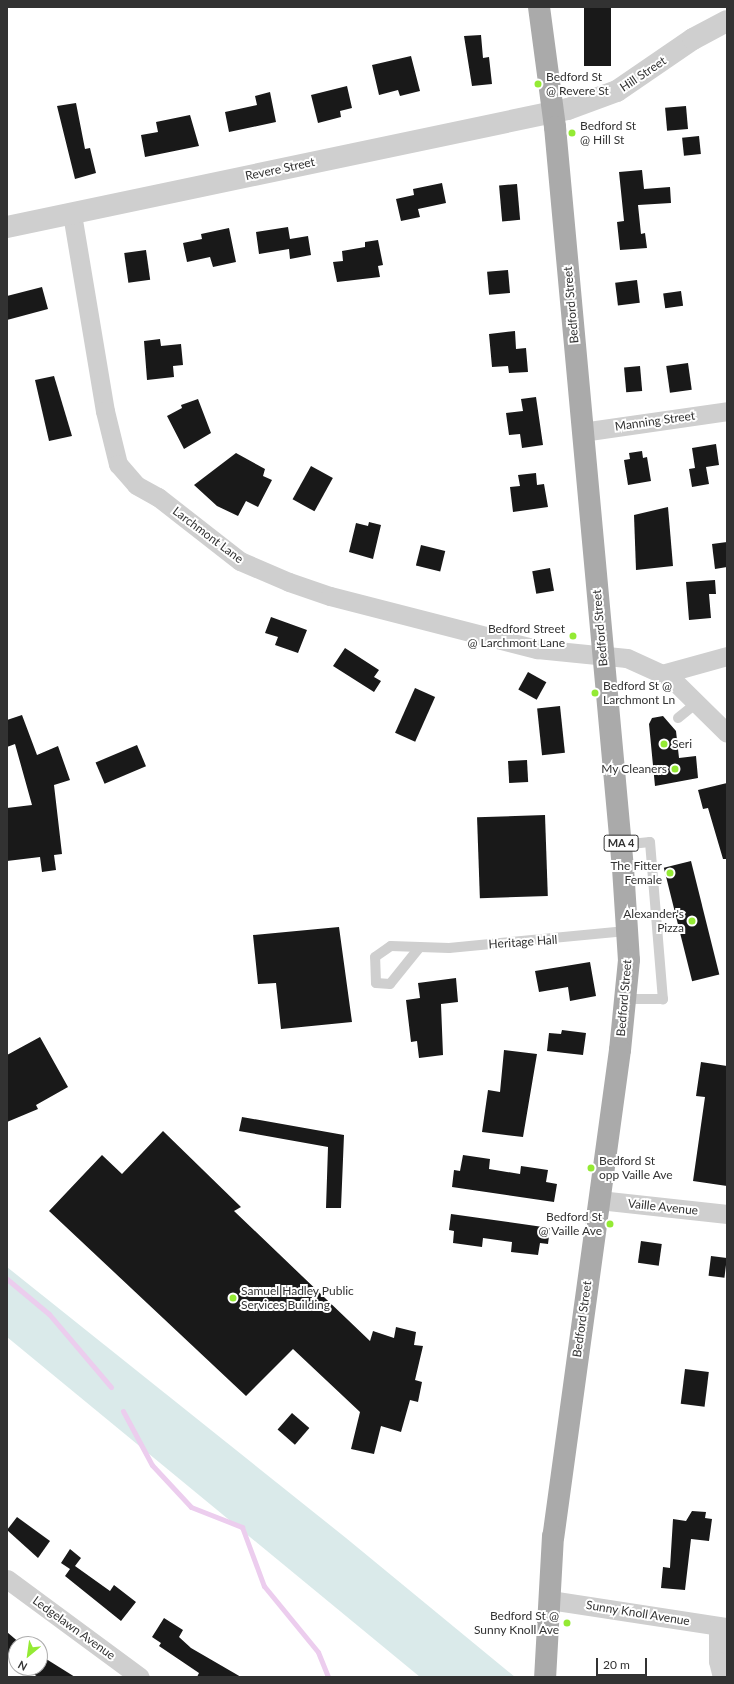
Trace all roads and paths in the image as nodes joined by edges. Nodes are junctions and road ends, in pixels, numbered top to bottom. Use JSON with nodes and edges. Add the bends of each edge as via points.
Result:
{"nodes":[{"id":1,"x":539,"y":7,"type":"edge"},
{"id":2,"x":727,"y":21,"type":"edge"},
{"id":3,"x":553,"y":112,"type":"junction"},
{"id":4,"x":72,"y":214,"type":"junction"},
{"id":5,"x":7,"y":227,"type":"edge"},
{"id":6,"x":727,"y":411,"type":"edge"},
{"id":7,"x":582,"y":432,"type":"junction"},
{"id":8,"x":603,"y":654,"type":"junction"},
{"id":9,"x":727,"y":656,"type":"edge"},
{"id":10,"x":662,"y":674,"type":"junction"},
{"id":11,"x":698,"y":702,"type":"junction"},
{"id":12,"x":678,"y":718,"type":"dead end"},
{"id":13,"x":727,"y":733,"type":"edge"},
{"id":14,"x":621,"y":845,"type":"junction"},
{"id":15,"x":626,"y":931,"type":"junction"},
{"id":16,"x":418,"y":948,"type":"junction"},
{"id":17,"x":625,"y":999,"type":"junction"},
{"id":18,"x":599,"y":1200,"type":"junction"},
{"id":19,"x":727,"y":1214,"type":"edge"},
{"id":20,"x":7,"y":1579,"type":"edge"},
{"id":21,"x":550,"y":1600,"type":"junction"},
{"id":22,"x":722,"y":1626,"type":"edge"},
{"id":23,"x":140,"y":1677,"type":"edge"},
{"id":24,"x":545,"y":1677,"type":"edge"},
{"id":25,"x":722,"y":1677,"type":"edge"}],
"edges":[{"from":1,"to":3,"type":"main road","name":"Bedford Street","number":"MA 4"},
{"from":2,"to":3,"type":"street","name":"Hill Street","via":[[693,39],[617,91]]},
{"from":3,"to":4,"type":"street","name":"Revere Street"},
{"from":3,"to":7,"type":"main road","name":"Bedford Street","number":"MA 4"},
{"from":4,"to":5,"type":"street","name":"Revere Street"},
{"from":4,"to":8,"type":"street","name":"Larchmont Lane","via":[[105,411],[118,464],[136,485],[158,497],[240,561],[289,582],[330,596],[537,649]]},
{"from":6,"to":7,"type":"street","name":"Manning Street"},
{"from":7,"to":8,"type":"main road","name":"Bedford Street","number":"MA 4"},
{"from":8,"to":10,"type":"street","name":"Larchmont Lane","via":[[627,658]]},
{"from":8,"to":14,"type":"main road","name":"Bedford Street","number":"MA 4"},
{"from":9,"to":10,"type":"street"},
{"from":10,"to":11,"type":"street","name":"Larchmont Lane"},
{"from":11,"to":12,"type":"lane"},
{"from":11,"to":13,"type":"street","name":"Larchmont Lane"},
{"from":14,"to":15,"type":"main road","name":"Bedford Street","number":"MA 4"},
{"from":14,"to":17,"type":"lane","via":[[650,842],[663,999]]},
{"from":15,"to":16,"type":"lane","name":"Heritage Hall","via":[[602,936]]},
{"from":15,"to":17,"type":"main road","name":"Bedford Street","number":"MA 4","via":[[629,960]]},
{"from":16,"to":16,"type":"lane","name":"Heritage Hall","via":[[391,946],[376,957],[376,983],[390,984]]},
{"from":17,"to":18,"type":"main road","name":"Bedford Street","number":"MA 4"},
{"from":18,"to":19,"type":"street","name":"Vaille Avenue"},
{"from":18,"to":21,"type":"main road","name":"Bedford Street","number":"MA 4","via":[[553,1536]]},
{"from":20,"to":23,"type":"street","name":"Ledgelawn Avenue"},
{"from":21,"to":22,"type":"street","name":"Sunny Knoll Avenue"},
{"from":21,"to":24,"type":"main road","name":"Bedford Street","number":"MA 4"},
{"from":22,"to":25,"type":"street","via":[[718,1661]]}]}
